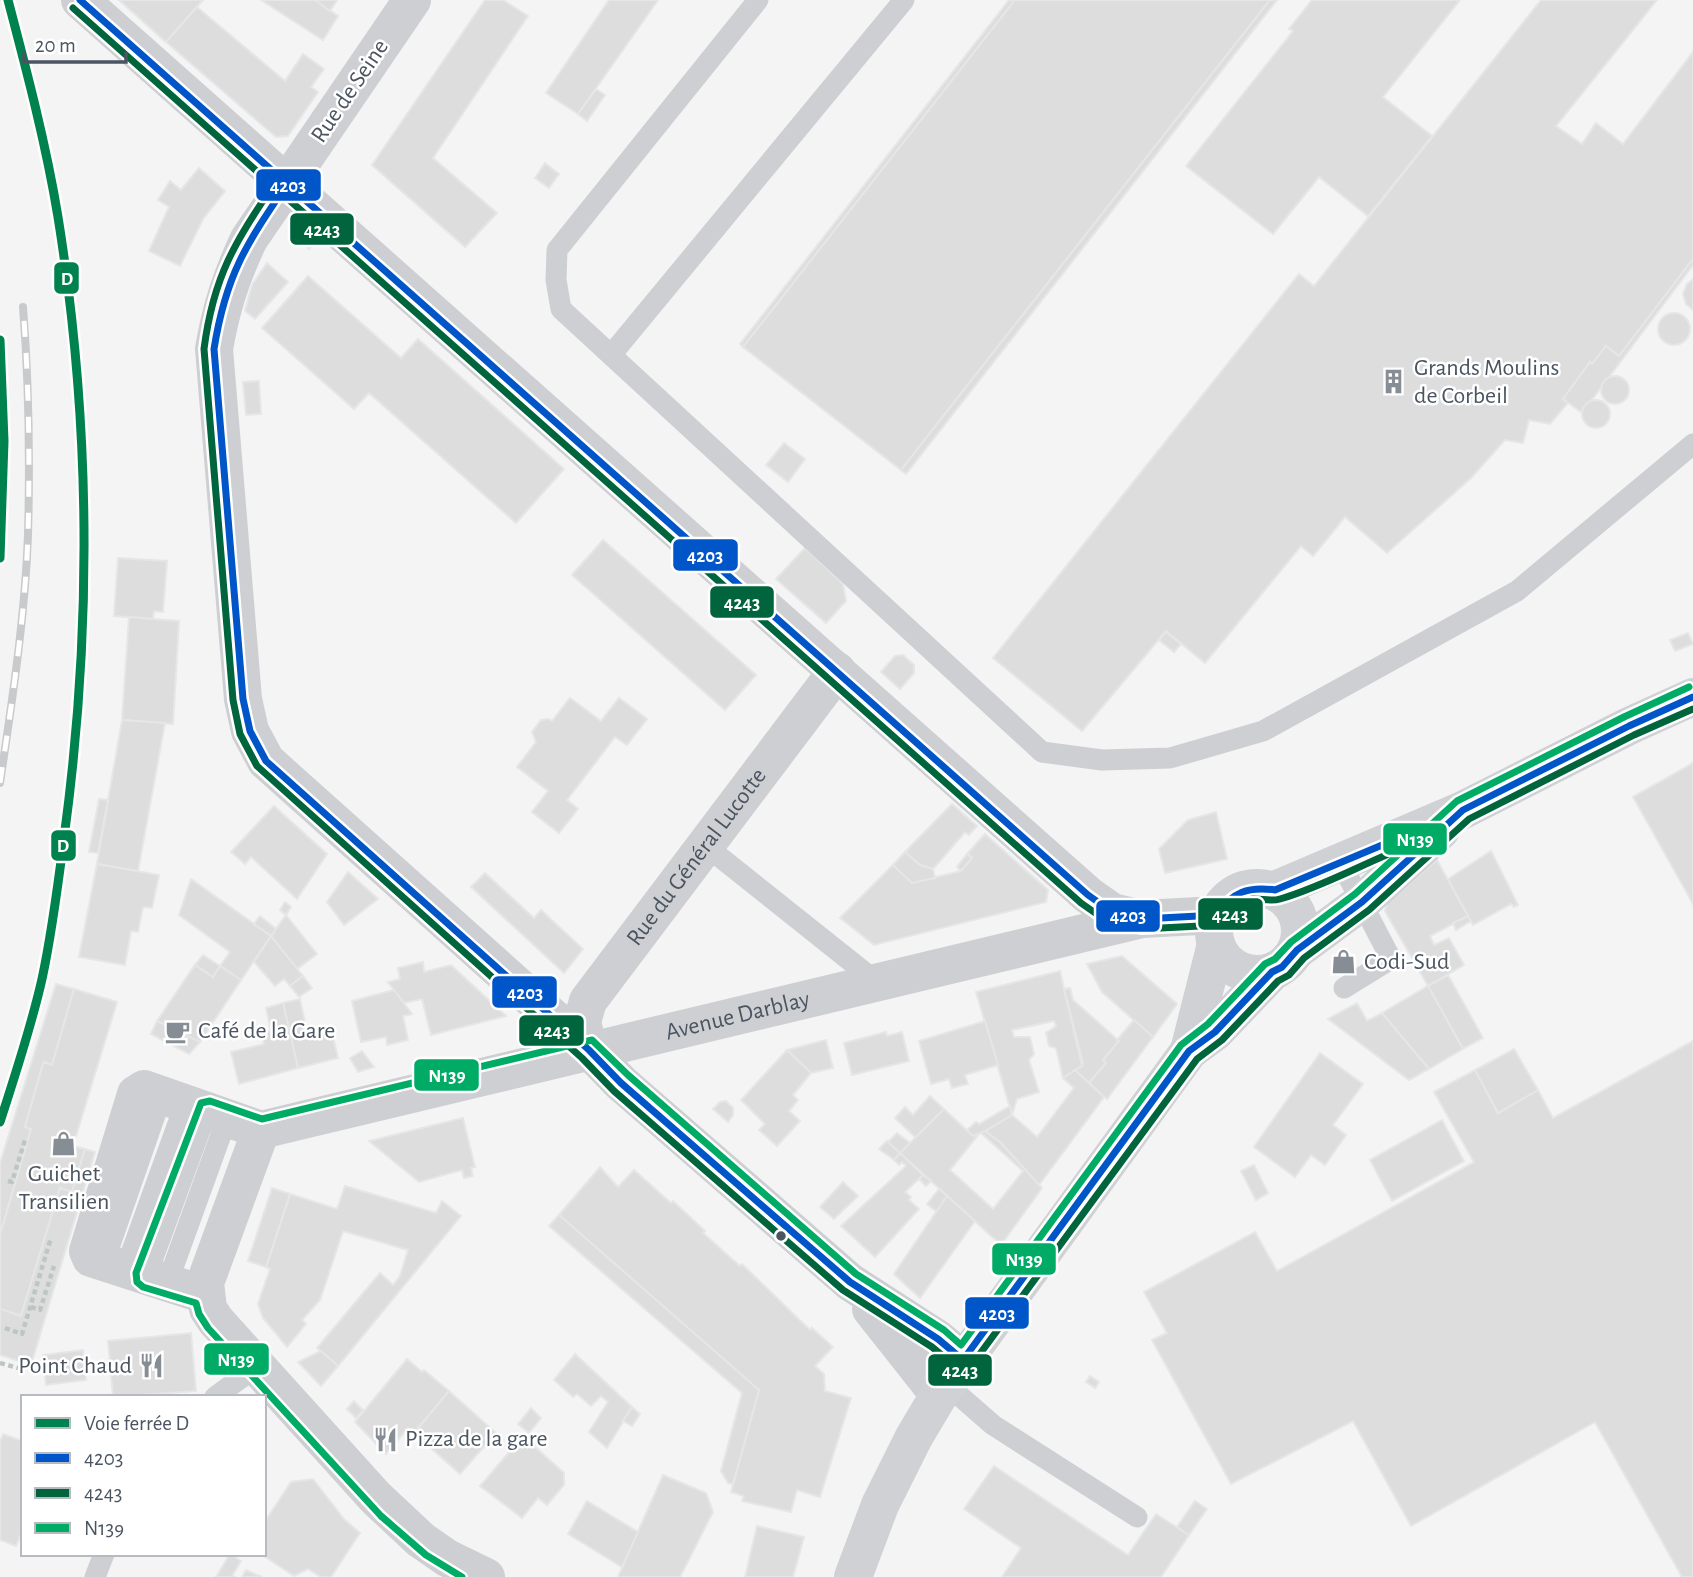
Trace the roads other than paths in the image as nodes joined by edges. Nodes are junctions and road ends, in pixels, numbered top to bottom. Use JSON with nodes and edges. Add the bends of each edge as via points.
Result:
{"nodes":[{"id":1,"x":80,"y":0,"type":"edge"},
{"id":2,"x":412,"y":0,"type":"edge"},
{"id":3,"x":758,"y":0,"type":"edge"},
{"id":4,"x":904,"y":0,"type":"edge"},
{"id":5,"x":287,"y":184,"type":"junction"},
{"id":6,"x":611,"y":355,"type":"junction"},
{"id":7,"x":1693,"y":444,"type":"edge"},
{"id":8,"x":837,"y":671,"type":"junction"},
{"id":9,"x":1693,"y":697,"type":"edge"},
{"id":10,"x":1463,"y":810,"type":"junction"},
{"id":11,"x":706,"y":845,"type":"junction"},
{"id":12,"x":1341,"y":863,"type":"junction"},
{"id":13,"x":1275,"y":890,"type":"junction"},
{"id":14,"x":1362,"y":902,"type":"junction"},
{"id":15,"x":1142,"y":919,"type":"junction"},
{"id":16,"x":1216,"y":930,"type":"junction"},
{"id":17,"x":1285,"y":961,"type":"junction"},
{"id":18,"x":878,"y":983,"type":"junction"},
{"id":19,"x":1345,"y":988,"type":"dead end"},
{"id":20,"x":589,"y":1050,"type":"junction"},
{"id":21,"x":1189,"y":1051,"type":"junction"},
{"id":22,"x":208,"y":1112,"type":"junction"},
{"id":23,"x":127,"y":1265,"type":"junction"},
{"id":24,"x":208,"y":1283,"type":"junction"},
{"id":25,"x":256,"y":1367,"type":"junction"},
{"id":26,"x":949,"y":1380,"type":"junction"},
{"id":27,"x":218,"y":1395,"type":"edge"},
{"id":28,"x":1137,"y":1517,"type":"dead end"},
{"id":29,"x":102,"y":1556,"type":"edge"},
{"id":30,"x":444,"y":1568,"type":"edge"},
{"id":31,"x":94,"y":1577,"type":"edge"},
{"id":32,"x":486,"y":1577,"type":"edge"},
{"id":33,"x":853,"y":1577,"type":"edge"}],
"edges":[{"from":1,"to":5,"type":"street"},
{"from":2,"to":5,"type":"street","name":"Rue de Seine"},
{"from":3,"to":6,"type":"lane","via":[[557,250],[561,309]]},
{"from":4,"to":6,"type":"lane"},
{"from":5,"to":8,"type":"street"},
{"from":5,"to":20,"type":"street","name":"Rue de Seine","via":[[232,273],[214,349],[243,699],[250,731],[266,761]]},
{"from":6,"to":7,"type":"lane","via":[[1042,752],[1102,760],[1170,758],[1263,731],[1517,591]]},
{"from":8,"to":11,"type":"street","name":"Rue du Général Lucotte"},
{"from":8,"to":15,"type":"street","via":[[1088,895],[1112,912]]},
{"from":9,"to":10,"type":"main road"},
{"from":10,"to":12,"type":"main road"},
{"from":10,"to":14,"type":"main road"},
{"from":11,"to":18,"type":"lane"},
{"from":11,"to":20,"type":"street","name":"Rue du Général Lucotte","via":[[588,1001],[582,1022]]},
{"from":12,"to":13,"type":"main road"},
{"from":12,"to":14,"type":"lane"},
{"from":13,"to":16,"type":"main road","via":[[1241,891],[1224,903]]},
{"from":13,"to":17,"type":"main road","via":[[1287,898],[1298,916],[1301,936]]},
{"from":14,"to":17,"type":"main road"},
{"from":14,"to":19,"type":"lane","via":[[1391,960]]},
{"from":15,"to":16,"type":"street","name":"Avenue Darblay"},
{"from":15,"to":18,"type":"street","name":"Avenue Darblay"},
{"from":16,"to":17,"type":"main road","via":[[1222,957],[1244,972],[1258,975]]},
{"from":16,"to":21,"type":"main road"},
{"from":17,"to":21,"type":"main road","via":[[1215,1032]]},
{"from":18,"to":20,"type":"street","name":"Avenue Darblay"},
{"from":20,"to":22,"type":"street","name":"Avenue Darblay"},
{"from":20,"to":26,"type":"street","name":"Rue de Seine","via":[[850,1282],[938,1339]]},
{"from":21,"to":26,"type":"main road"},
{"from":22,"to":23,"type":"lane"},
{"from":22,"to":23,"type":"lane"},
{"from":22,"to":23,"type":"street","name":"Avenue Darblay","via":[[144,1089],[136,1094],[123,1136]]},
{"from":22,"to":24,"type":"street"},
{"from":23,"to":24,"type":"street"},
{"from":24,"to":25,"type":"street","via":[[208,1309]]},
{"from":25,"to":27,"type":"lane"},
{"from":25,"to":30,"type":"street"},
{"from":26,"to":28,"type":"lane","via":[[993,1425]]},
{"from":26,"to":33,"type":"main road","via":[[880,1505]]},
{"from":29,"to":31,"type":"lane"},
{"from":30,"to":32,"type":"street"}]}
